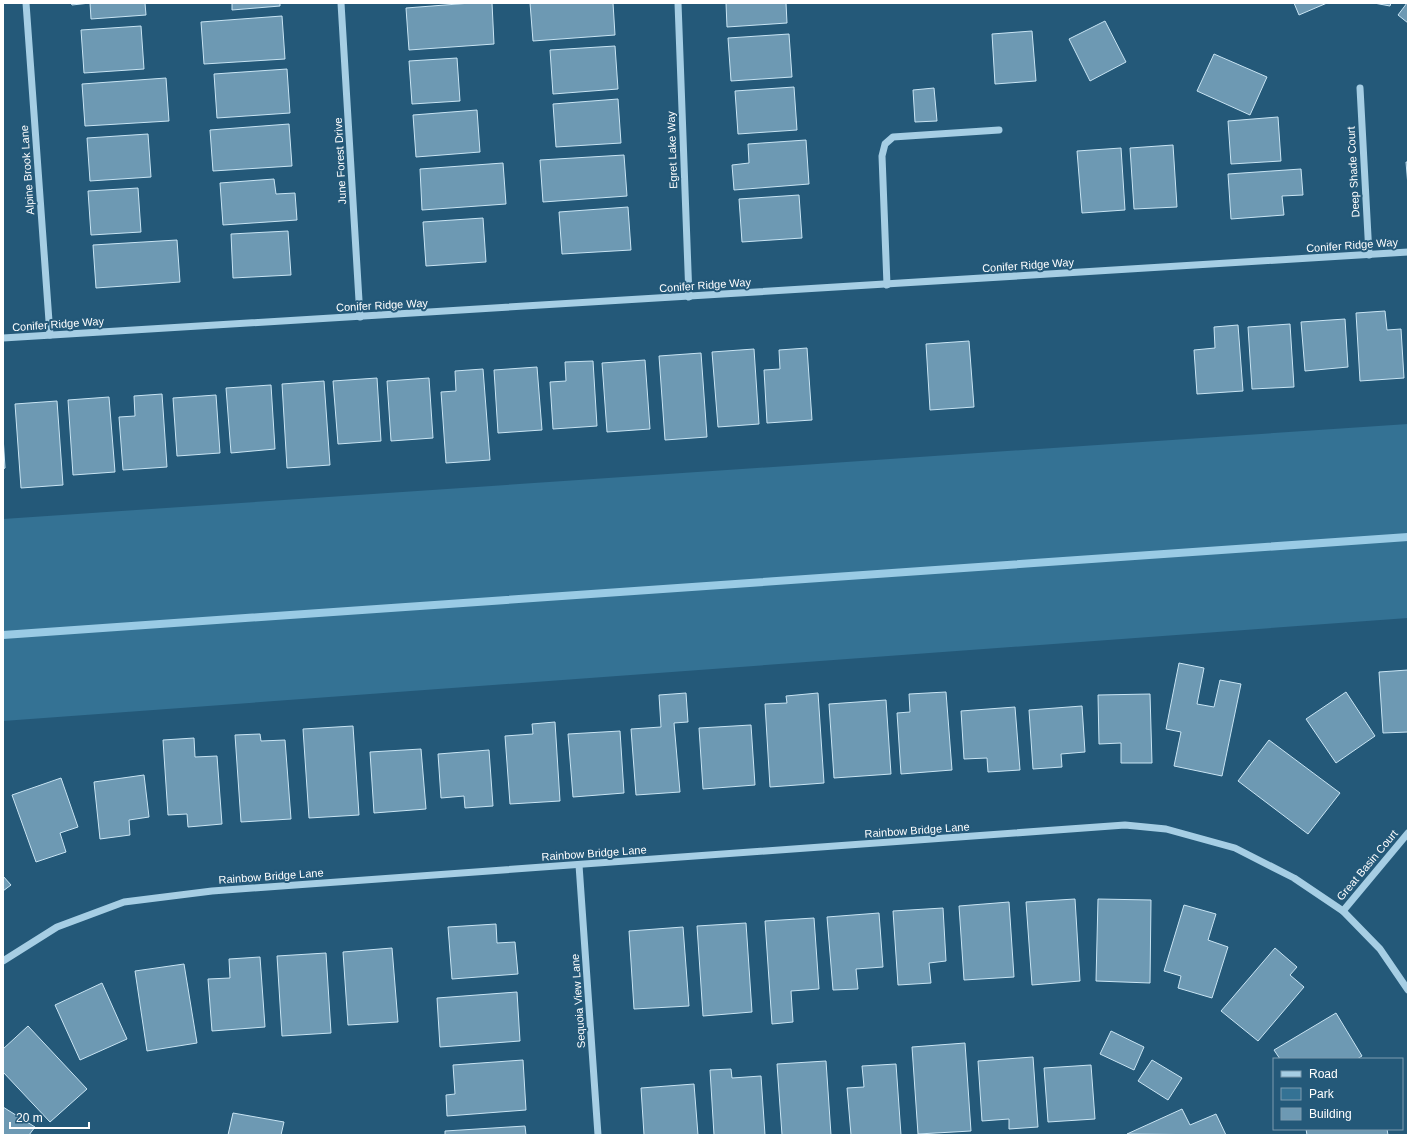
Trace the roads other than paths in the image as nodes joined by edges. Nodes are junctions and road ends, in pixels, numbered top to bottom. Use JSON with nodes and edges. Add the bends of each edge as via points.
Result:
{"nodes":[{"id":1,"x":26,"y":3,"type":"edge"},
{"id":2,"x":341,"y":3,"type":"edge"},
{"id":3,"x":678,"y":3,"type":"edge"},
{"id":4,"x":1360,"y":88,"type":"dead end"},
{"id":5,"x":999,"y":130,"type":"dead end"},
{"id":6,"x":1408,"y":252,"type":"edge"},
{"id":7,"x":1369,"y":255,"type":"junction"},
{"id":8,"x":887,"y":285,"type":"junction"},
{"id":9,"x":689,"y":297,"type":"junction"},
{"id":10,"x":360,"y":317,"type":"junction"},
{"id":11,"x":50,"y":335,"type":"junction"},
{"id":12,"x":3,"y":338,"type":"edge"},
{"id":13,"x":1408,"y":833,"type":"edge"},
{"id":14,"x":579,"y":865,"type":"junction"},
{"id":15,"x":1343,"y":911,"type":"junction"},
{"id":16,"x":3,"y":961,"type":"edge"},
{"id":17,"x":1408,"y":990,"type":"edge"},
{"id":18,"x":598,"y":1135,"type":"edge"}],
"edges":[{"from":1,"to":11,"type":"street","name":"Alpine Brook Lane"},
{"from":2,"to":10,"type":"street","name":"June Forest Drive"},
{"from":3,"to":9,"type":"street","name":"Egret Lake Way"},
{"from":4,"to":7,"type":"street","name":"Deep Shade Court"},
{"from":5,"to":8,"type":"street","via":[[893,137],[885,144],[882,156]]},
{"from":6,"to":7,"type":"street","name":"Conifer Ridge Way"},
{"from":7,"to":8,"type":"street","name":"Conifer Ridge Way"},
{"from":8,"to":9,"type":"street","name":"Conifer Ridge Way"},
{"from":9,"to":10,"type":"street","name":"Conifer Ridge Way"},
{"from":10,"to":11,"type":"street","name":"Conifer Ridge Way"},
{"from":11,"to":12,"type":"street","name":"Conifer Ridge Way"},
{"from":13,"to":15,"type":"street","name":"Great Basin Court"},
{"from":14,"to":15,"type":"street","name":"Rainbow Bridge Lane","via":[[1125,826],[1166,829],[1236,848],[1294,878]]},
{"from":14,"to":16,"type":"street","name":"Rainbow Bridge Lane","via":[[212,892],[124,902],[57,927]]},
{"from":14,"to":18,"type":"street","name":"Sequoia View Lane"},
{"from":15,"to":17,"type":"street","name":"Rainbow Bridge Lane","via":[[1380,948]]}]}
